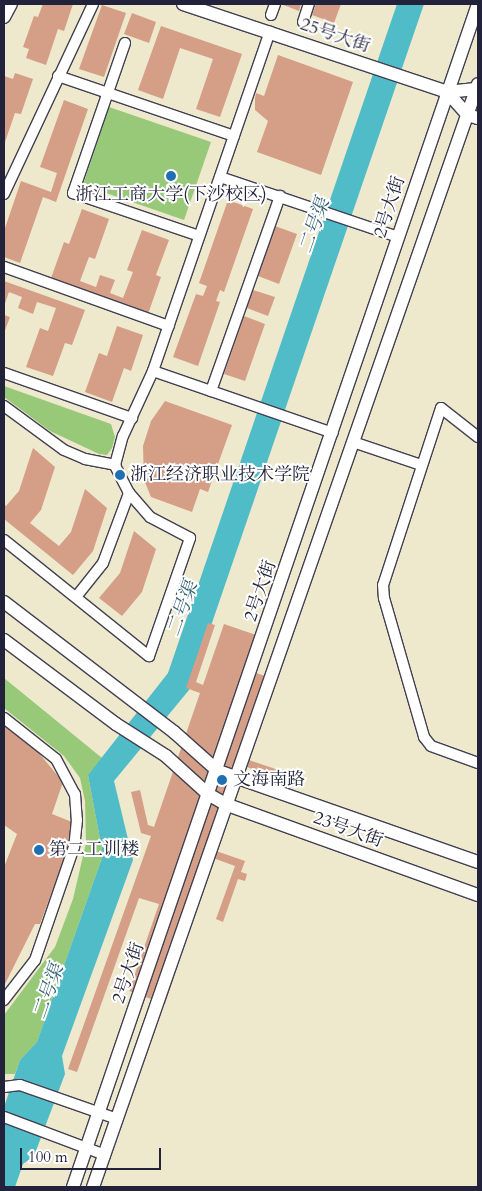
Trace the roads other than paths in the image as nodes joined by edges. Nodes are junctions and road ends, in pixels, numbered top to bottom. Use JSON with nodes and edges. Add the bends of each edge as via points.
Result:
{"nodes":[{"id":1,"x":11,"y":4,"type":"edge"},
{"id":2,"x":93,"y":4,"type":"edge"},
{"id":3,"x":183,"y":4,"type":"edge"},
{"id":4,"x":275,"y":4,"type":"edge"},
{"id":5,"x":308,"y":4,"type":"edge"},
{"id":6,"x":478,"y":4,"type":"edge"},
{"id":7,"x":271,"y":15,"type":"dead end"},
{"id":8,"x":4,"y":17,"type":"edge"},
{"id":9,"x":303,"y":22,"type":"dead end"},
{"id":10,"x":270,"y":32,"type":"junction"},
{"id":11,"x":125,"y":43,"type":"dead end"},
{"id":12,"x":58,"y":76,"type":"junction"},
{"id":13,"x":478,"y":87,"type":"edge"},
{"id":14,"x":447,"y":92,"type":"junction"},
{"id":15,"x":107,"y":93,"type":"junction"},
{"id":16,"x":473,"y":117,"type":"edge"},
{"id":17,"x":234,"y":136,"type":"junction"},
{"id":18,"x":220,"y":177,"type":"junction"},
{"id":19,"x":4,"y":194,"type":"edge"},
{"id":20,"x":280,"y":196,"type":"junction"},
{"id":21,"x":199,"y":236,"type":"junction"},
{"id":22,"x":398,"y":237,"type":"junction"},
{"id":23,"x":4,"y":267,"type":"edge"},
{"id":24,"x":169,"y":326,"type":"junction"},
{"id":25,"x":153,"y":371,"type":"junction"},
{"id":26,"x":4,"y":373,"type":"edge"},
{"id":27,"x":211,"y":391,"type":"junction"},
{"id":28,"x":4,"y":406,"type":"edge"},
{"id":29,"x":132,"y":418,"type":"junction"},
{"id":30,"x":333,"y":433,"type":"junction"},
{"id":31,"x":478,"y":437,"type":"edge"},
{"id":32,"x":353,"y":442,"type":"junction"},
{"id":33,"x":115,"y":465,"type":"junction"},
{"id":34,"x":421,"y":465,"type":"junction"},
{"id":35,"x":129,"y":493,"type":"junction"},
{"id":36,"x":4,"y":540,"type":"edge"},
{"id":37,"x":76,"y":597,"type":"junction"},
{"id":38,"x":4,"y":602,"type":"edge"},
{"id":39,"x":4,"y":640,"type":"edge"},
{"id":40,"x":4,"y":718,"type":"edge"},
{"id":41,"x":478,"y":763,"type":"edge"},
{"id":42,"x":218,"y":771,"type":"junction"},
{"id":43,"x":235,"y":778,"type":"junction"},
{"id":44,"x":208,"y":794,"type":"junction"},
{"id":45,"x":225,"y":804,"type":"junction"},
{"id":46,"x":478,"y":862,"type":"edge"},
{"id":47,"x":478,"y":895,"type":"edge"},
{"id":48,"x":4,"y":1000,"type":"edge"},
{"id":49,"x":4,"y":1087,"type":"edge"},
{"id":50,"x":100,"y":1113,"type":"junction"},
{"id":51,"x":4,"y":1118,"type":"edge"},
{"id":52,"x":117,"y":1119,"type":"junction"},
{"id":53,"x":87,"y":1149,"type":"junction"},
{"id":54,"x":105,"y":1155,"type":"junction"},
{"id":55,"x":74,"y":1187,"type":"edge"},
{"id":56,"x":93,"y":1187,"type":"edge"}],
"edges":[{"from":1,"to":8,"type":"main road"},
{"from":2,"to":12,"type":"street"},
{"from":3,"to":10,"type":"main road","name":"25号大街"},
{"from":4,"to":7,"type":"street"},
{"from":5,"to":9,"type":"street"},
{"from":6,"to":14,"type":"main road","name":"2号大街"},
{"from":10,"to":14,"type":"main road","name":"25号大街"},
{"from":10,"to":17,"type":"street"},
{"from":11,"to":15,"type":"street"},
{"from":12,"to":15,"type":"street"},
{"from":12,"to":19,"type":"street"},
{"from":13,"to":14,"type":"main road","name":"25号大街"},
{"from":13,"to":16,"type":"main road","name":"2号大街"},
{"from":14,"to":16,"type":"main road","name":"25号大街"},
{"from":14,"to":22,"type":"main road","name":"2号大街"},
{"from":15,"to":17,"type":"street"},
{"from":15,"to":21,"type":"street","via":[[72,193]]},
{"from":16,"to":32,"type":"main road","name":"2号大街"},
{"from":17,"to":18,"type":"street"},
{"from":18,"to":20,"type":"street"},
{"from":18,"to":21,"type":"street"},
{"from":20,"to":22,"type":"street"},
{"from":20,"to":27,"type":"street"},
{"from":21,"to":24,"type":"street"},
{"from":22,"to":30,"type":"main road","name":"2号大街"},
{"from":23,"to":24,"type":"street"},
{"from":24,"to":25,"type":"street"},
{"from":25,"to":27,"type":"street"},
{"from":25,"to":29,"type":"street"},
{"from":26,"to":29,"type":"street"},
{"from":27,"to":30,"type":"street"},
{"from":28,"to":33,"type":"street","via":[[64,450],[85,459]]},
{"from":29,"to":33,"type":"street"},
{"from":30,"to":42,"type":"main road","name":"2号大街"},
{"from":31,"to":34,"type":"street","via":[[441,408]]},
{"from":32,"to":34,"type":"street"},
{"from":32,"to":43,"type":"main road","name":"2号大街"},
{"from":33,"to":35,"type":"street"},
{"from":34,"to":41,"type":"street","via":[[387,570],[384,598],[424,737],[431,746]]},
{"from":35,"to":37,"type":"street","via":[[103,563]]},
{"from":35,"to":37,"type":"street","via":[[150,517],[190,538],[149,656]]},
{"from":36,"to":37,"type":"street"},
{"from":38,"to":42,"type":"main road","via":[[174,732]]},
{"from":39,"to":44,"type":"main road","via":[[116,724],[166,756]]},
{"from":40,"to":48,"type":"street","via":[[56,759],[75,794],[77,820],[74,847],[35,960]]},
{"from":42,"to":43,"type":"main road","name":"23号大街"},
{"from":42,"to":44,"type":"main road","name":"2号大街"},
{"from":43,"to":45,"type":"main road","name":"2号大街"},
{"from":43,"to":46,"type":"main road","name":"23号大街"},
{"from":44,"to":45,"type":"main road","name":"23号大街"},
{"from":44,"to":50,"type":"main road","name":"2号大街"},
{"from":45,"to":47,"type":"main road","name":"23号大街"},
{"from":45,"to":52,"type":"main road","name":"2号大街"},
{"from":49,"to":50,"type":"street","via":[[20,1085]]},
{"from":50,"to":52,"type":"street"},
{"from":50,"to":53,"type":"main road","name":"2号大街"},
{"from":51,"to":53,"type":"street"},
{"from":52,"to":54,"type":"main road","name":"2号大街"},
{"from":53,"to":54,"type":"street"},
{"from":53,"to":55,"type":"main road","name":"2号大街"},
{"from":54,"to":56,"type":"main road","name":"2号大街"}]}
